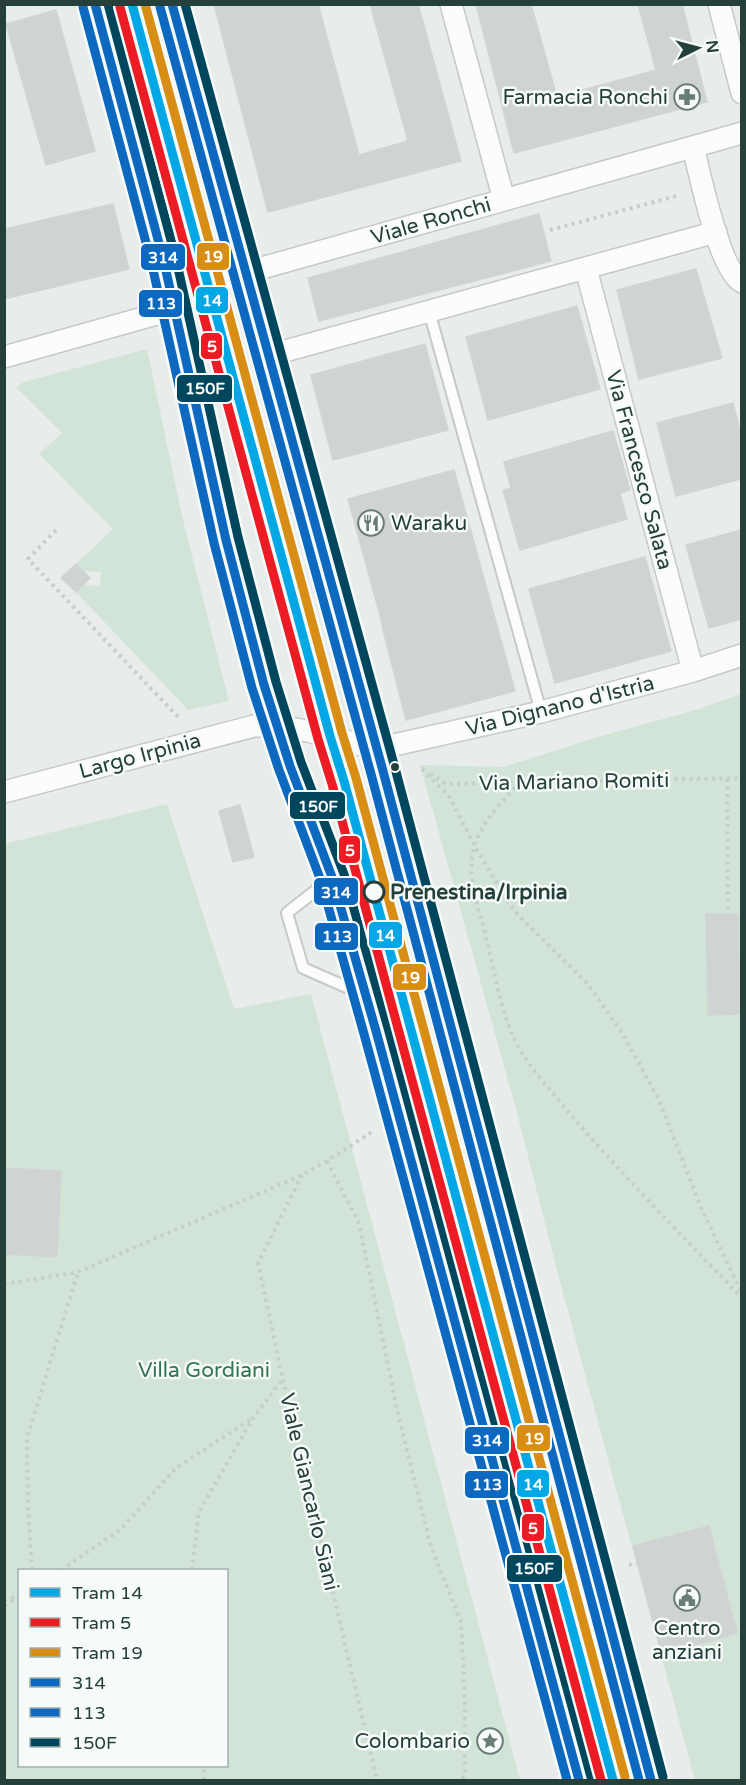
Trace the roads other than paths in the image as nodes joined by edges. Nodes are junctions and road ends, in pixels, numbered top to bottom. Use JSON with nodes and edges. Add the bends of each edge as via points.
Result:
{"nodes":[{"id":1,"x":95,"y":4,"type":"edge"},
{"id":2,"x":135,"y":4,"type":"edge"},
{"id":3,"x":171,"y":4,"type":"edge"},
{"id":4,"x":451,"y":4,"type":"edge"},
{"id":5,"x":718,"y":4,"type":"edge"},
{"id":6,"x":741,"y":93,"type":"edge"},
{"id":7,"x":741,"y":134,"type":"edge"},
{"id":8,"x":693,"y":147,"type":"junction"},
{"id":9,"x":504,"y":200,"type":"junction"},
{"id":10,"x":716,"y":232,"type":"junction"},
{"id":11,"x":586,"y":269,"type":"junction"},
{"id":12,"x":244,"y":273,"type":"junction"},
{"id":13,"x":741,"y":282,"type":"edge"},
{"id":14,"x":212,"y":284,"type":"junction"},
{"id":15,"x":175,"y":306,"type":"junction"},
{"id":16,"x":429,"y":311,"type":"junction"},
{"id":17,"x":267,"y":356,"type":"junction"},
{"id":18,"x":4,"y":357,"type":"edge"},
{"id":19,"x":741,"y":655,"type":"edge"},
{"id":20,"x":693,"y":671,"type":"junction"},
{"id":21,"x":541,"y":712,"type":"junction"},
{"id":22,"x":277,"y":726,"type":"junction"},
{"id":23,"x":336,"y":739,"type":"junction"},
{"id":24,"x":376,"y":749,"type":"junction"},
{"id":25,"x":4,"y":792,"type":"edge"},
{"id":26,"x":332,"y":877,"type":"junction"},
{"id":27,"x":365,"y":995,"type":"junction"},
{"id":28,"x":579,"y":1780,"type":"edge"},
{"id":29,"x":617,"y":1780,"type":"edge"},
{"id":30,"x":651,"y":1780,"type":"edge"}],
"edges":[{"from":1,"to":15,"type":"main road"},
{"from":2,"to":14,"type":"lane"},
{"from":3,"to":12,"type":"main road"},
{"from":4,"to":9,"type":"street"},
{"from":5,"to":6,"type":"street"},
{"from":7,"to":8,"type":"street","name":"Viale Ronchi"},
{"from":8,"to":9,"type":"street","name":"Viale Ronchi"},
{"from":8,"to":10,"type":"street"},
{"from":9,"to":12,"type":"street","name":"Viale Ronchi"},
{"from":10,"to":11,"type":"street"},
{"from":10,"to":13,"type":"street","via":[[731,271]]},
{"from":11,"to":16,"type":"street"},
{"from":11,"to":20,"type":"street","name":"Via Francesco Salata"},
{"from":12,"to":14,"type":"street","name":"Viale Ronchi"},
{"from":12,"to":17,"type":"main road"},
{"from":14,"to":15,"type":"street","name":"Viale Ronchi"},
{"from":14,"to":23,"type":"lane"},
{"from":15,"to":18,"type":"street"},
{"from":15,"to":22,"type":"main road","via":[[229,549]]},
{"from":16,"to":17,"type":"street"},
{"from":16,"to":21,"type":"lane"},
{"from":17,"to":24,"type":"main road"},
{"from":19,"to":20,"type":"street","name":"Via Dignano d'Istria"},
{"from":20,"to":21,"type":"street","name":"Via Dignano d'Istria"},
{"from":21,"to":24,"type":"street","name":"Via Dignano d'Istria"},
{"from":22,"to":23,"type":"street","name":"Largo Irpinia"},
{"from":22,"to":25,"type":"street","name":"Largo Irpinia","via":[[254,726]]},
{"from":22,"to":26,"type":"main road"},
{"from":23,"to":24,"type":"street","name":"Largo Irpinia"},
{"from":23,"to":29,"type":"lane"},
{"from":24,"to":30,"type":"main road"},
{"from":26,"to":27,"type":"main road"},
{"from":26,"to":27,"type":"lane","via":[[287,913],[303,968]]},
{"from":27,"to":28,"type":"main road"}]}
